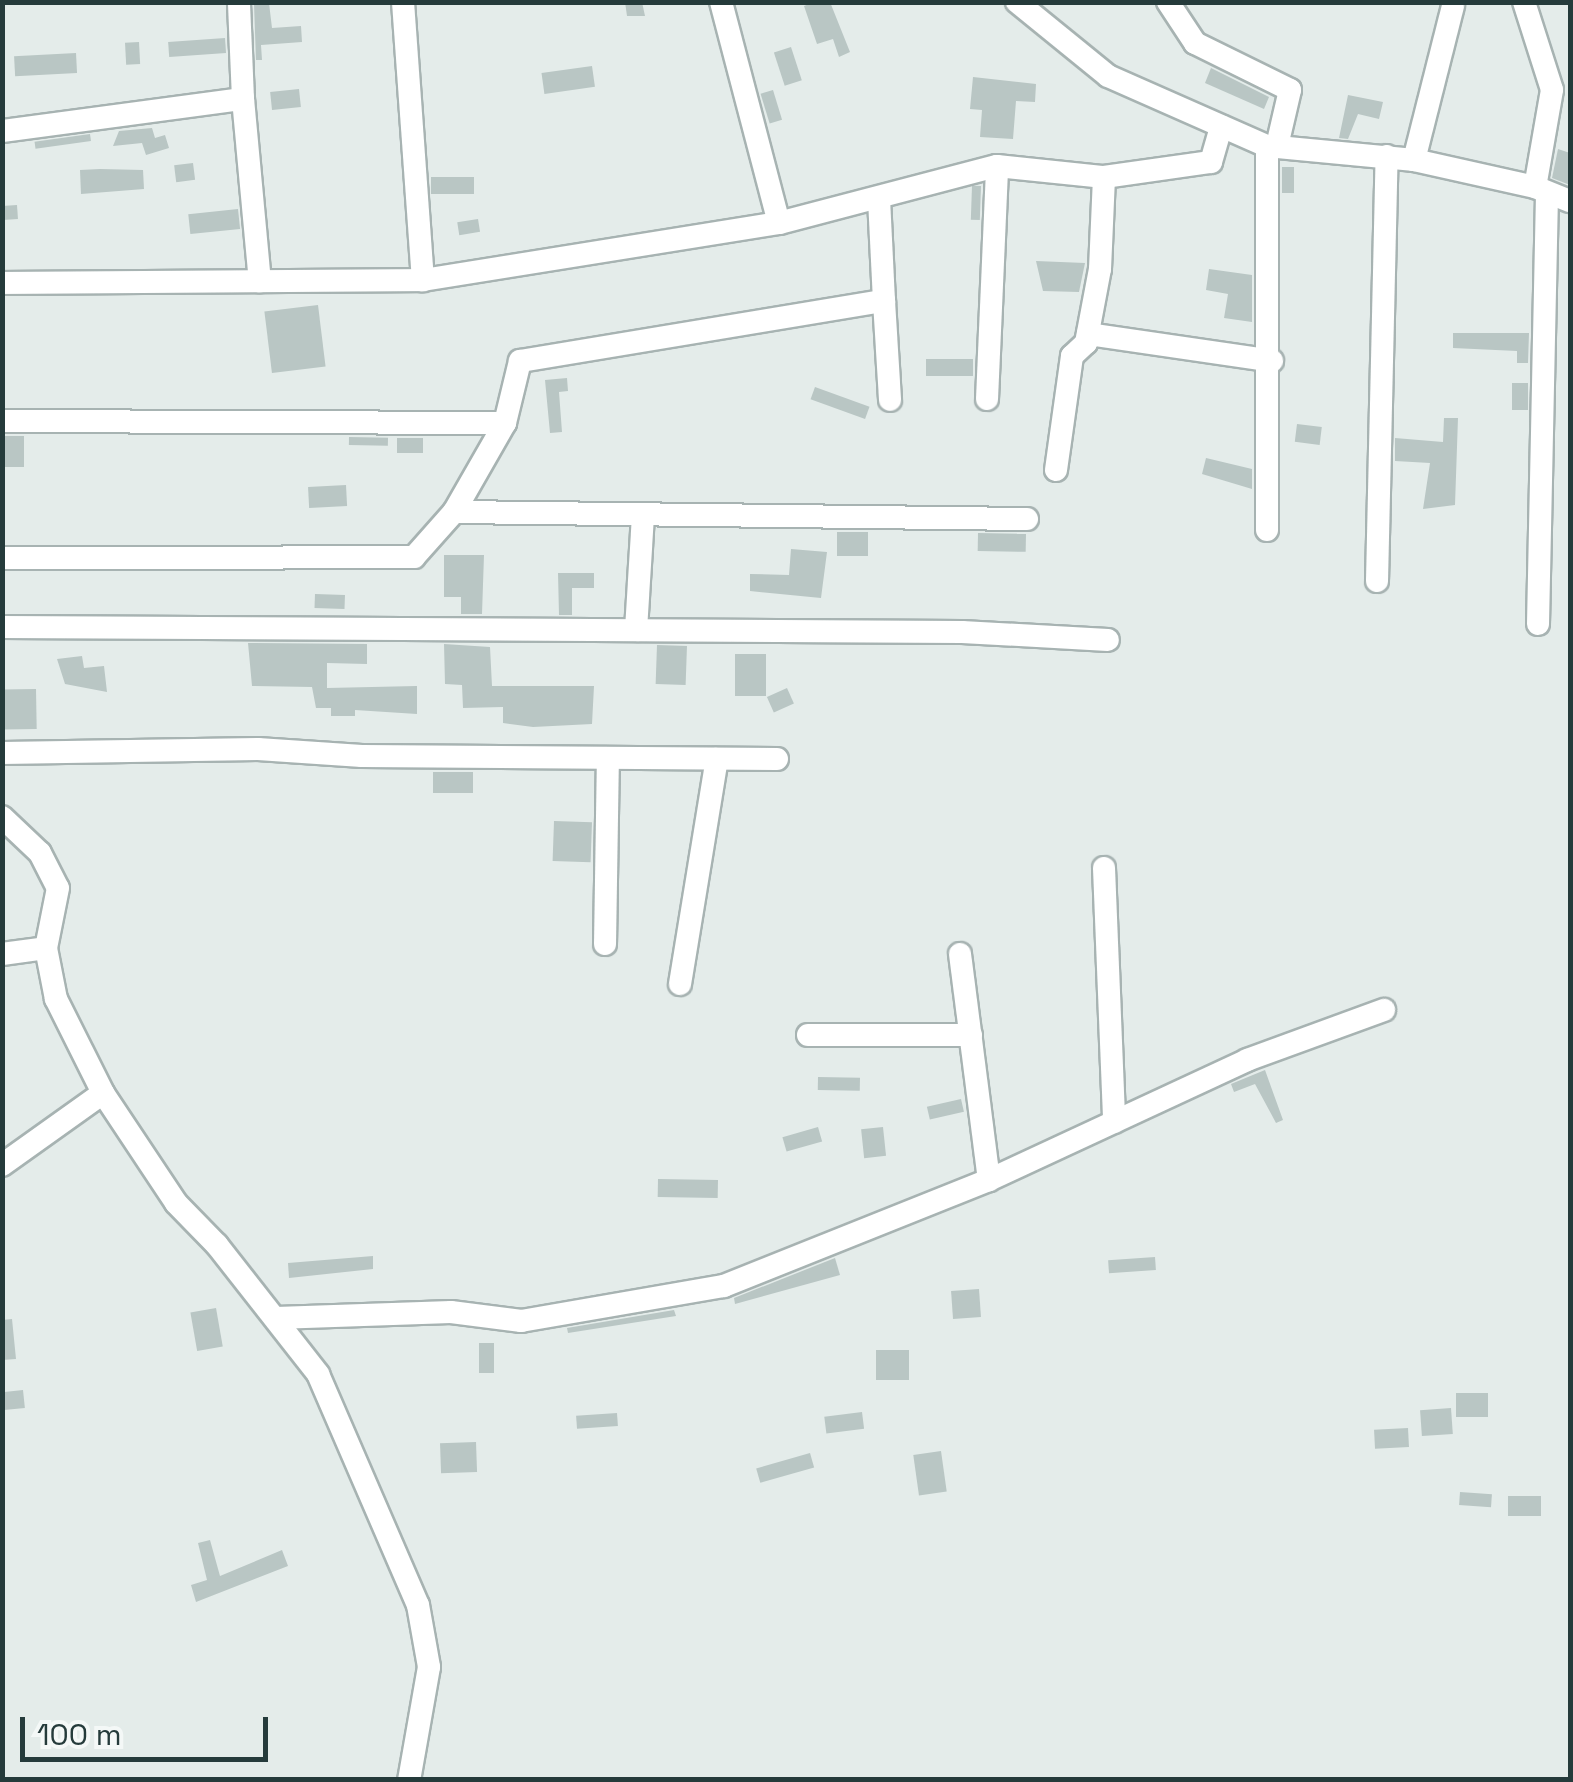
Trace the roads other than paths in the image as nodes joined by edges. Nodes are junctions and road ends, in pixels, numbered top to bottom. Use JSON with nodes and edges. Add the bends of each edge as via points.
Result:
{"nodes":[{"id":1,"x":239,"y":2,"type":"edge"},
{"id":2,"x":403,"y":2,"type":"edge"},
{"id":3,"x":721,"y":2,"type":"edge"},
{"id":4,"x":1017,"y":2,"type":"edge"},
{"id":5,"x":1168,"y":2,"type":"edge"},
{"id":6,"x":1524,"y":2,"type":"edge"},
{"id":7,"x":1453,"y":6,"type":"dead end"},
{"id":8,"x":1561,"y":93,"type":"edge"},
{"id":9,"x":243,"y":99,"type":"junction"},
{"id":10,"x":1221,"y":126,"type":"junction"},
{"id":11,"x":2,"y":132,"type":"edge"},
{"id":12,"x":1272,"y":146,"type":"junction"},
{"id":13,"x":1387,"y":156,"type":"junction"},
{"id":14,"x":1414,"y":160,"type":"junction"},
{"id":15,"x":998,"y":166,"type":"junction"},
{"id":16,"x":1104,"y":176,"type":"junction"},
{"id":17,"x":1541,"y":190,"type":"junction"},
{"id":18,"x":879,"y":199,"type":"junction"},
{"id":19,"x":1570,"y":201,"type":"edge"},
{"id":20,"x":779,"y":223,"type":"junction"},
{"id":21,"x":423,"y":280,"type":"junction"},
{"id":22,"x":260,"y":282,"type":"junction"},
{"id":23,"x":2,"y":283,"type":"edge"},
{"id":24,"x":884,"y":300,"type":"junction"},
{"id":25,"x":1088,"y":334,"type":"junction"},
{"id":26,"x":1272,"y":360,"type":"junction"},
{"id":27,"x":890,"y":400,"type":"dead end"},
{"id":28,"x":987,"y":400,"type":"dead end"},
{"id":29,"x":2,"y":421,"type":"edge"},
{"id":30,"x":505,"y":423,"type":"junction"},
{"id":31,"x":1056,"y":470,"type":"dead end"},
{"id":32,"x":454,"y":512,"type":"junction"},
{"id":33,"x":643,"y":515,"type":"junction"},
{"id":34,"x":1027,"y":519,"type":"dead end"},
{"id":35,"x":1267,"y":530,"type":"dead end"},
{"id":36,"x":2,"y":558,"type":"edge"},
{"id":37,"x":1376,"y":581,"type":"dead end"},
{"id":38,"x":1538,"y":624,"type":"dead end"},
{"id":39,"x":2,"y":628,"type":"edge"},
{"id":40,"x":636,"y":630,"type":"junction"},
{"id":41,"x":1108,"y":640,"type":"dead end"},
{"id":42,"x":2,"y":753,"type":"edge"},
{"id":43,"x":608,"y":758,"type":"junction"},
{"id":44,"x":717,"y":759,"type":"junction"},
{"id":45,"x":777,"y":759,"type":"dead end"},
{"id":46,"x":2,"y":817,"type":"edge"},
{"id":47,"x":1104,"y":868,"type":"dead end"},
{"id":48,"x":605,"y":944,"type":"dead end"},
{"id":49,"x":46,"y":948,"type":"junction"},
{"id":50,"x":2,"y":954,"type":"edge"},
{"id":51,"x":960,"y":954,"type":"dead end"},
{"id":52,"x":680,"y":984,"type":"dead end"},
{"id":53,"x":1384,"y":1010,"type":"dead end"},
{"id":54,"x":808,"y":1035,"type":"dead end"},
{"id":55,"x":970,"y":1035,"type":"junction"},
{"id":56,"x":103,"y":1093,"type":"junction"},
{"id":57,"x":1114,"y":1122,"type":"junction"},
{"id":58,"x":2,"y":1165,"type":"edge"},
{"id":59,"x":989,"y":1180,"type":"junction"},
{"id":60,"x":276,"y":1318,"type":"junction"},
{"id":61,"x":409,"y":1780,"type":"edge"}],
"edges":[{"from":1,"to":9,"type":"street"},
{"from":2,"to":21,"type":"street"},
{"from":3,"to":20,"type":"street"},
{"from":4,"to":10,"type":"street","via":[[1108,76]]},
{"from":5,"to":12,"type":"street","via":[[1196,44],[1290,90]]},
{"from":6,"to":8,"type":"street"},
{"from":7,"to":14,"type":"street"},
{"from":8,"to":17,"type":"street"},
{"from":9,"to":11,"type":"street"},
{"from":9,"to":22,"type":"street"},
{"from":10,"to":12,"type":"street"},
{"from":10,"to":16,"type":"street","via":[[1211,162]]},
{"from":12,"to":13,"type":"street"},
{"from":12,"to":26,"type":"street"},
{"from":13,"to":14,"type":"street"},
{"from":13,"to":37,"type":"street"},
{"from":14,"to":17,"type":"street"},
{"from":15,"to":16,"type":"street"},
{"from":15,"to":18,"type":"street"},
{"from":15,"to":28,"type":"street"},
{"from":16,"to":25,"type":"street","via":[[1100,269]]},
{"from":17,"to":19,"type":"street"},
{"from":17,"to":38,"type":"street"},
{"from":18,"to":20,"type":"street"},
{"from":18,"to":24,"type":"street"},
{"from":20,"to":21,"type":"street"},
{"from":21,"to":22,"type":"street"},
{"from":22,"to":23,"type":"street"},
{"from":24,"to":27,"type":"street"},
{"from":24,"to":30,"type":"street","via":[[520,360]]},
{"from":25,"to":26,"type":"street"},
{"from":25,"to":31,"type":"street","via":[[1072,356]]},
{"from":26,"to":35,"type":"street"},
{"from":29,"to":30,"type":"street"},
{"from":30,"to":32,"type":"street"},
{"from":32,"to":33,"type":"street"},
{"from":32,"to":36,"type":"street","via":[[414,556]]},
{"from":33,"to":34,"type":"street"},
{"from":33,"to":40,"type":"street"},
{"from":39,"to":40,"type":"street"},
{"from":40,"to":41,"type":"street"},
{"from":42,"to":43,"type":"street","via":[[258,748]]},
{"from":43,"to":44,"type":"street"},
{"from":43,"to":48,"type":"street"},
{"from":44,"to":45,"type":"street"},
{"from":44,"to":52,"type":"street"},
{"from":46,"to":49,"type":"street","via":[[40,852],[58,888]]},
{"from":47,"to":57,"type":"street"},
{"from":49,"to":50,"type":"street"},
{"from":49,"to":56,"type":"street","via":[[56,999]]},
{"from":51,"to":55,"type":"street"},
{"from":53,"to":57,"type":"street","via":[[1247,1060]]},
{"from":54,"to":55,"type":"street"},
{"from":55,"to":59,"type":"street"},
{"from":56,"to":58,"type":"street"},
{"from":56,"to":60,"type":"street","via":[[176,1204]]},
{"from":57,"to":59,"type":"street"},
{"from":59,"to":60,"type":"street","via":[[724,1286],[522,1322],[452,1312]]},
{"from":60,"to":61,"type":"street","via":[[318,1374],[418,1605],[429,1667]]}]}
